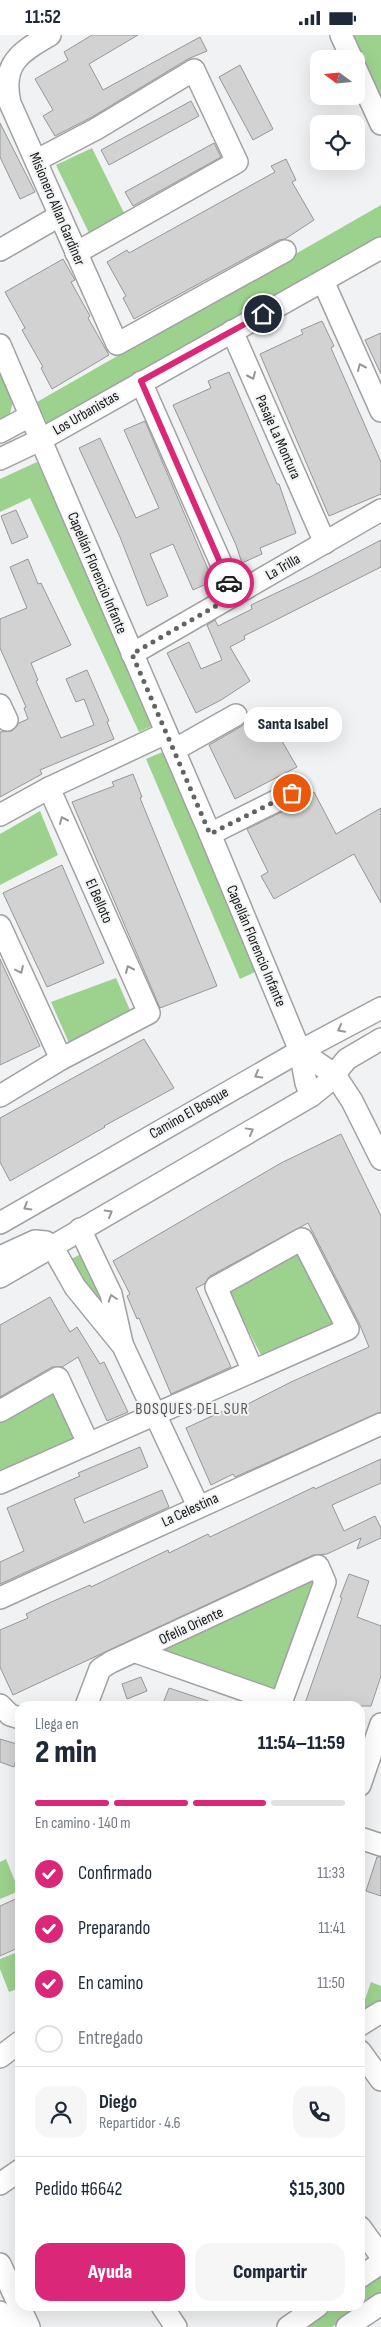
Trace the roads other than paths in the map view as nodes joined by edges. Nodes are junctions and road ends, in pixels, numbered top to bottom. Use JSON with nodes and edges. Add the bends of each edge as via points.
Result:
{"nodes":[{"id":1,"x":50,"y":35,"type":"edge"},
{"id":2,"x":341,"y":35,"type":"edge"},
{"id":3,"x":348,"y":50,"type":"edge"},
{"id":4,"x":4,"y":78,"type":"edge"},
{"id":5,"x":365,"y":89,"type":"edge"},
{"id":6,"x":381,"y":124,"type":"edge"},
{"id":7,"x":37,"y":160,"type":"junction"},
{"id":8,"x":59,"y":216,"type":"junction"},
{"id":9,"x":381,"y":248,"type":"edge"},
{"id":10,"x":0,"y":250,"type":"edge"},
{"id":11,"x":285,"y":251,"type":"dead end"},
{"id":12,"x":76,"y":253,"type":"junction"},
{"id":13,"x":323,"y":281,"type":"junction"},
{"id":14,"x":232,"y":331,"type":"junction"},
{"id":15,"x":0,"y":345,"type":"edge"},
{"id":16,"x":141,"y":381,"type":"junction"},
{"id":17,"x":381,"y":411,"type":"edge"},
{"id":18,"x":30,"y":416,"type":"junction"},
{"id":19,"x":0,"y":432,"type":"edge"},
{"id":20,"x":40,"y":440,"type":"junction"},
{"id":21,"x":0,"y":459,"type":"edge"},
{"id":22,"x":381,"y":510,"type":"edge"},
{"id":23,"x":325,"y":543,"type":"junction"},
{"id":24,"x":235,"y":595,"type":"junction"},
{"id":25,"x":132,"y":654,"type":"junction"},
{"id":26,"x":236,"y":715,"type":"dead end"},
{"id":27,"x":170,"y":741,"type":"junction"},
{"id":28,"x":49,"y":788,"type":"junction"},
{"id":29,"x":292,"y":793,"type":"dead end"},
{"id":30,"x":0,"y":815,"type":"edge"},
{"id":31,"x":210,"y":834,"type":"junction"},
{"id":32,"x":0,"y":926,"type":"edge"},
{"id":33,"x":381,"y":1008,"type":"edge"},
{"id":34,"x":381,"y":1039,"type":"edge"},
{"id":35,"x":300,"y":1051,"type":"junction"},
{"id":36,"x":61,"y":1059,"type":"junction"},
{"id":37,"x":335,"y":1075,"type":"junction"},
{"id":38,"x":0,"y":1096,"type":"edge"},
{"id":39,"x":311,"y":1096,"type":"junction"},
{"id":40,"x":381,"y":1159,"type":"edge"},
{"id":41,"x":0,"y":1223,"type":"edge"},
{"id":42,"x":80,"y":1229,"type":"junction"},
{"id":43,"x":52,"y":1246,"type":"junction"},
{"id":44,"x":0,"y":1257,"type":"edge"},
{"id":45,"x":0,"y":1277,"type":"edge"},
{"id":46,"x":123,"y":1346,"type":"junction"},
{"id":47,"x":253,"y":1371,"type":"junction"},
{"id":48,"x":0,"y":1411,"type":"edge"},
{"id":49,"x":154,"y":1414,"type":"junction"},
{"id":50,"x":381,"y":1424,"type":"edge"},
{"id":51,"x":88,"y":1443,"type":"junction"},
{"id":52,"x":0,"y":1483,"type":"edge"},
{"id":53,"x":198,"y":1506,"type":"junction"},
{"id":54,"x":0,"y":1598,"type":"edge"},
{"id":55,"x":136,"y":1651,"type":"junction"},
{"id":56,"x":88,"y":1701,"type":"edge"},
{"id":57,"x":275,"y":1701,"type":"edge"},
{"id":58,"x":282,"y":1701,"type":"edge"},
{"id":59,"x":0,"y":1705,"type":"edge"},
{"id":60,"x":15,"y":1716,"type":"edge"},
{"id":61,"x":380,"y":1730,"type":"edge"},
{"id":62,"x":365,"y":1771,"type":"edge"},
{"id":63,"x":365,"y":1839,"type":"edge"},
{"id":64,"x":381,"y":1845,"type":"edge"},
{"id":65,"x":381,"y":2012,"type":"edge"},
{"id":66,"x":365,"y":2022,"type":"edge"},
{"id":67,"x":15,"y":2046,"type":"edge"},
{"id":68,"x":0,"y":2057,"type":"edge"},
{"id":69,"x":365,"y":2058,"type":"edge"},
{"id":70,"x":381,"y":2080,"type":"edge"},
{"id":71,"x":15,"y":2173,"type":"edge"},
{"id":72,"x":0,"y":2183,"type":"edge"},
{"id":73,"x":365,"y":2234,"type":"edge"},
{"id":74,"x":381,"y":2256,"type":"edge"},
{"id":75,"x":381,"y":2263,"type":"edge"},
{"id":76,"x":0,"y":2265,"type":"edge"},
{"id":77,"x":365,"y":2274,"type":"edge"},
{"id":78,"x":15,"y":2297,"type":"edge"},
{"id":79,"x":381,"y":2304,"type":"edge"},
{"id":80,"x":22,"y":2311,"type":"edge"},
{"id":81,"x":165,"y":2311,"type":"edge"},
{"id":82,"x":306,"y":2311,"type":"edge"},
{"id":83,"x":0,"y":2312,"type":"edge"},
{"id":84,"x":292,"y":2317,"type":"edge"},
{"id":85,"x":7,"y":2327,"type":"edge"},
{"id":86,"x":29,"y":2327,"type":"edge"},
{"id":87,"x":176,"y":2327,"type":"edge"},
{"id":88,"x":346,"y":2327,"type":"edge"}],
"edges":[{"from":1,"to":4,"type":"street","via":[[24,50]]},
{"from":2,"to":3,"type":"street"},
{"from":4,"to":7,"type":"street","name":"Misionero Allan Gardiner","via":[[10,103]]},
{"from":5,"to":6,"type":"street"},
{"from":7,"to":8,"type":"street","name":"Misionero Allan Gardiner"},
{"from":7,"to":12,"type":"street","via":[[194,70],[237,162]]},
{"from":8,"to":10,"type":"street"},
{"from":8,"to":12,"type":"street","name":"Misionero Allan Gardiner"},
{"from":9,"to":13,"type":"street","name":"Los Urbanistas"},
{"from":11,"to":12,"type":"street","name":"Misionero Allan Gardiner","via":[[117,344]]},
{"from":13,"to":14,"type":"street","name":"Los Urbanistas"},
{"from":17,"to":13,"type":"street","one_way":true},
{"from":14,"to":16,"type":"street","name":"Los Urbanistas"},
{"from":14,"to":23,"type":"street","name":"Pasaje La Montura","one_way":true},
{"from":15,"to":18,"type":"street","name":"Capellán Florencio Infante"},
{"from":16,"to":20,"type":"street","name":"Los Urbanistas"},
{"from":16,"to":24,"type":"street"},
{"from":18,"to":19,"type":"street","name":"Los Urbanistas"},
{"from":18,"to":20,"type":"street","name":"Capellán Florencio Infante"},
{"from":20,"to":21,"type":"street","name":"Los Urbanistas"},
{"from":20,"to":25,"type":"street","name":"Capellán Florencio Infante"},
{"from":22,"to":23,"type":"street","name":"La Trilla"},
{"from":23,"to":24,"type":"street","name":"La Trilla"},
{"from":24,"to":25,"type":"street","name":"La Trilla"},
{"from":25,"to":27,"type":"street","name":"Capellán Florencio Infante"},
{"from":26,"to":27,"type":"street"},
{"from":27,"to":28,"type":"street"},
{"from":27,"to":31,"type":"street","name":"Capellán Florencio Infante"},
{"from":28,"to":30,"type":"street"},
{"from":36,"to":28,"type":"street","name":"El Belloto","one_way":true,"via":[[149,1013]]},
{"from":29,"to":31,"type":"street"},
{"from":31,"to":35,"type":"street","name":"Capellán Florencio Infante"},
{"from":32,"to":36,"type":"street","one_way":true},
{"from":33,"to":35,"type":"street","name":"Camino El Bosque","one_way":true},
{"from":34,"to":37,"type":"street","via":[[347,1059]]},
{"from":35,"to":37,"type":"street"},
{"from":35,"to":39,"type":"street","name":"Capellán Florencio Infante"},
{"from":35,"to":41,"type":"street","name":"Camino El Bosque","one_way":true},
{"from":36,"to":38,"type":"street"},
{"from":37,"to":39,"type":"street"},
{"from":37,"to":40,"type":"street"},
{"from":42,"to":39,"type":"street","one_way":true},
{"from":42,"to":43,"type":"street"},
{"from":46,"to":42,"type":"street","one_way":true,"via":[[111,1295]]},
{"from":43,"to":44,"type":"street","via":[[44,1241],[34,1241]]},
{"from":43,"to":45,"type":"street"},
{"from":43,"to":46,"type":"street","via":[[75,1287]]},
{"from":46,"to":49,"type":"street"},
{"from":47,"to":47,"type":"street","via":[[216,1287],[302,1239],[348,1329]]},
{"from":47,"to":49,"type":"street"},
{"from":48,"to":51,"type":"street","via":[[58,1378]]},
{"from":49,"to":51,"type":"street"},
{"from":49,"to":53,"type":"street"},
{"from":50,"to":53,"type":"street","name":"La Celestina"},
{"from":51,"to":52,"type":"street"},
{"from":53,"to":54,"type":"street","name":"La Celestina"},
{"from":55,"to":56,"type":"street","name":"Ofelia Oriente","via":[[100,1669]]},
{"from":55,"to":57,"type":"street","name":"Ofelia Oriente"},
{"from":55,"to":58,"type":"street","name":"Ofelia Oriente","via":[[318,1566],[325,1582]]},
{"from":59,"to":60,"type":"street"},
{"from":61,"to":62,"type":"street"},
{"from":63,"to":64,"type":"street"},
{"from":65,"to":66,"type":"street"},
{"from":67,"to":68,"type":"street"},
{"from":69,"to":70,"type":"street"},
{"from":71,"to":72,"type":"street"},
{"from":73,"to":74,"type":"street"},
{"from":75,"to":77,"type":"street"},
{"from":76,"to":78,"type":"street"},
{"from":79,"to":88,"type":"street"},
{"from":80,"to":86,"type":"street"},
{"from":81,"to":87,"type":"street"},
{"from":82,"to":84,"type":"street"},
{"from":83,"to":85,"type":"street"}]}
